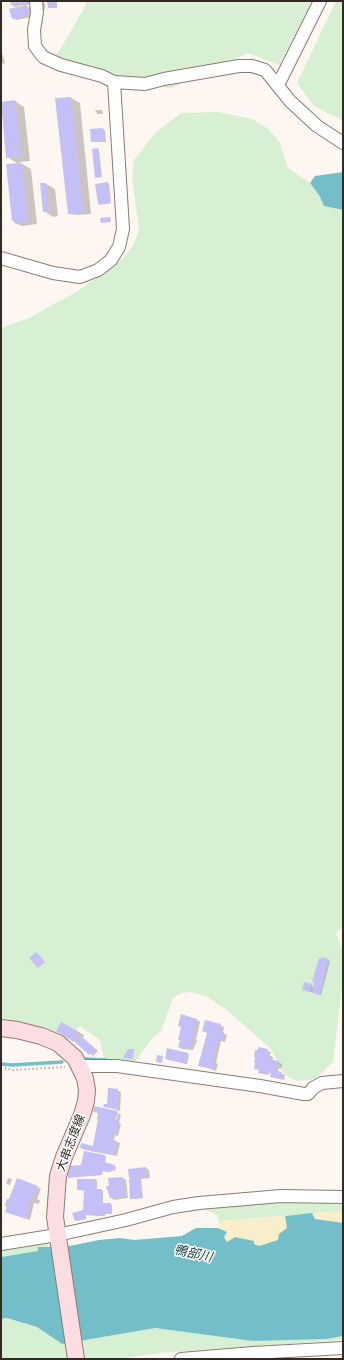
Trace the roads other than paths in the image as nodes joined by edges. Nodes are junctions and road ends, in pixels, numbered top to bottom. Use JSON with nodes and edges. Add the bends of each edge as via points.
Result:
{"nodes":[{"id":1,"x":36,"y":1,"type":"edge"},
{"id":2,"x":320,"y":1,"type":"edge"},
{"id":3,"x":114,"y":82,"type":"junction"},
{"id":4,"x":278,"y":85,"type":"junction"},
{"id":5,"x":343,"y":143,"type":"edge"},
{"id":6,"x":1,"y":258,"type":"edge"},
{"id":7,"x":1,"y":1028,"type":"edge"},
{"id":8,"x":80,"y":1066,"type":"junction"},
{"id":9,"x":343,"y":1081,"type":"edge"},
{"id":10,"x":343,"y":1197,"type":"edge"},
{"id":11,"x":58,"y":1239,"type":"junction"},
{"id":12,"x":1,"y":1244,"type":"edge"},
{"id":13,"x":343,"y":1348,"type":"edge"},
{"id":14,"x":76,"y":1359,"type":"edge"},
{"id":15,"x":181,"y":1359,"type":"edge"}],
"edges":[{"from":1,"to":3,"type":"street","via":[[35,46],[43,57]]},
{"from":2,"to":4,"type":"street"},
{"from":3,"to":4,"type":"street","via":[[145,84],[252,66],[265,70]]},
{"from":3,"to":6,"type":"street","via":[[123,229],[119,247],[111,260],[98,270],[80,277],[53,273]]},
{"from":4,"to":5,"type":"street","via":[[290,101],[317,126]]},
{"from":7,"to":8,"type":"main road","name":"大串志度線","via":[[41,1036],[58,1043],[69,1051]]},
{"from":8,"to":9,"type":"street","via":[[118,1066],[304,1094],[308,1094],[322,1083]]},
{"from":8,"to":11,"type":"main road","name":"大串志度線","via":[[85,1078],[86,1100],[58,1176],[55,1217]]},
{"from":10,"to":11,"type":"street","via":[[281,1196],[199,1203],[173,1207]]},
{"from":11,"to":12,"type":"street"},
{"from":11,"to":14,"type":"main road","name":"大串志度線"},
{"from":13,"to":15,"type":"street"}]}
